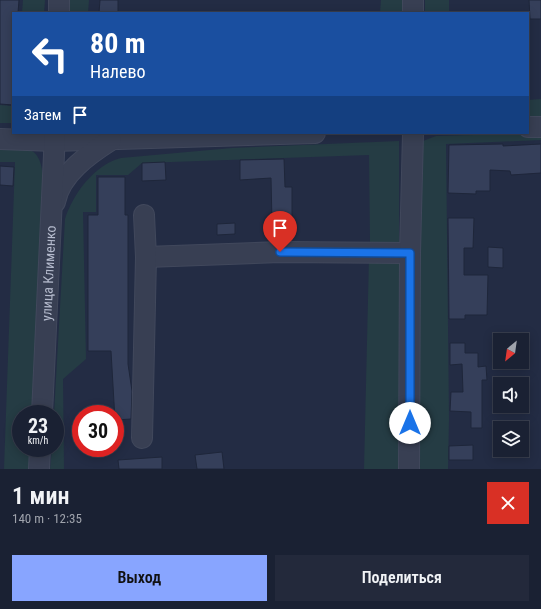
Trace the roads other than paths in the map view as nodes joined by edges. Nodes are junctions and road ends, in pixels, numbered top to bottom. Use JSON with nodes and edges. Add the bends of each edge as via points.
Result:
{"nodes":[{"id":1,"x":59,"y":0,"type":"edge"},
{"id":2,"x":414,"y":0,"type":"edge"},
{"id":3,"x":59,"y":12,"type":"edge"},
{"id":4,"x":413,"y":12,"type":"edge"},
{"id":5,"x":529,"y":127,"type":"edge"},
{"id":6,"x":541,"y":127,"type":"edge"},
{"id":7,"x":286,"y":134,"type":"edge"},
{"id":8,"x":413,"y":134,"type":"edge"},
{"id":9,"x":55,"y":137,"type":"edge"},
{"id":10,"x":0,"y":140,"type":"edge"},
{"id":11,"x":111,"y":140,"type":"junction"},
{"id":12,"x":144,"y":215,"type":"dead end"},
{"id":13,"x":50,"y":230,"type":"junction"},
{"id":14,"x":410,"y":253,"type":"junction"},
{"id":15,"x":146,"y":257,"type":"junction"},
{"id":16,"x":42,"y":405,"type":"edge"},
{"id":17,"x":142,"y":438,"type":"dead end"},
{"id":18,"x":40,"y":457,"type":"edge"},
{"id":19,"x":39,"y":469,"type":"edge"},
{"id":20,"x":409,"y":469,"type":"edge"}],
"edges":[{"from":1,"to":3,"type":"street"},
{"from":2,"to":4,"type":"street"},
{"from":5,"to":6,"type":"street"},
{"from":7,"to":11,"type":"street"},
{"from":8,"to":14,"type":"street"},
{"from":9,"to":10,"type":"street"},
{"from":9,"to":11,"type":"street"},
{"from":9,"to":13,"type":"street","name":"улица Клименко"},
{"from":11,"to":13,"type":"street","via":[[89,154],[56,193]]},
{"from":12,"to":15,"type":"street"},
{"from":13,"to":16,"type":"street","name":"улица Клименко"},
{"from":14,"to":15,"type":"street","via":[[280,252]]},
{"from":14,"to":20,"type":"street"},
{"from":15,"to":17,"type":"street"},
{"from":18,"to":19,"type":"street"}]}
